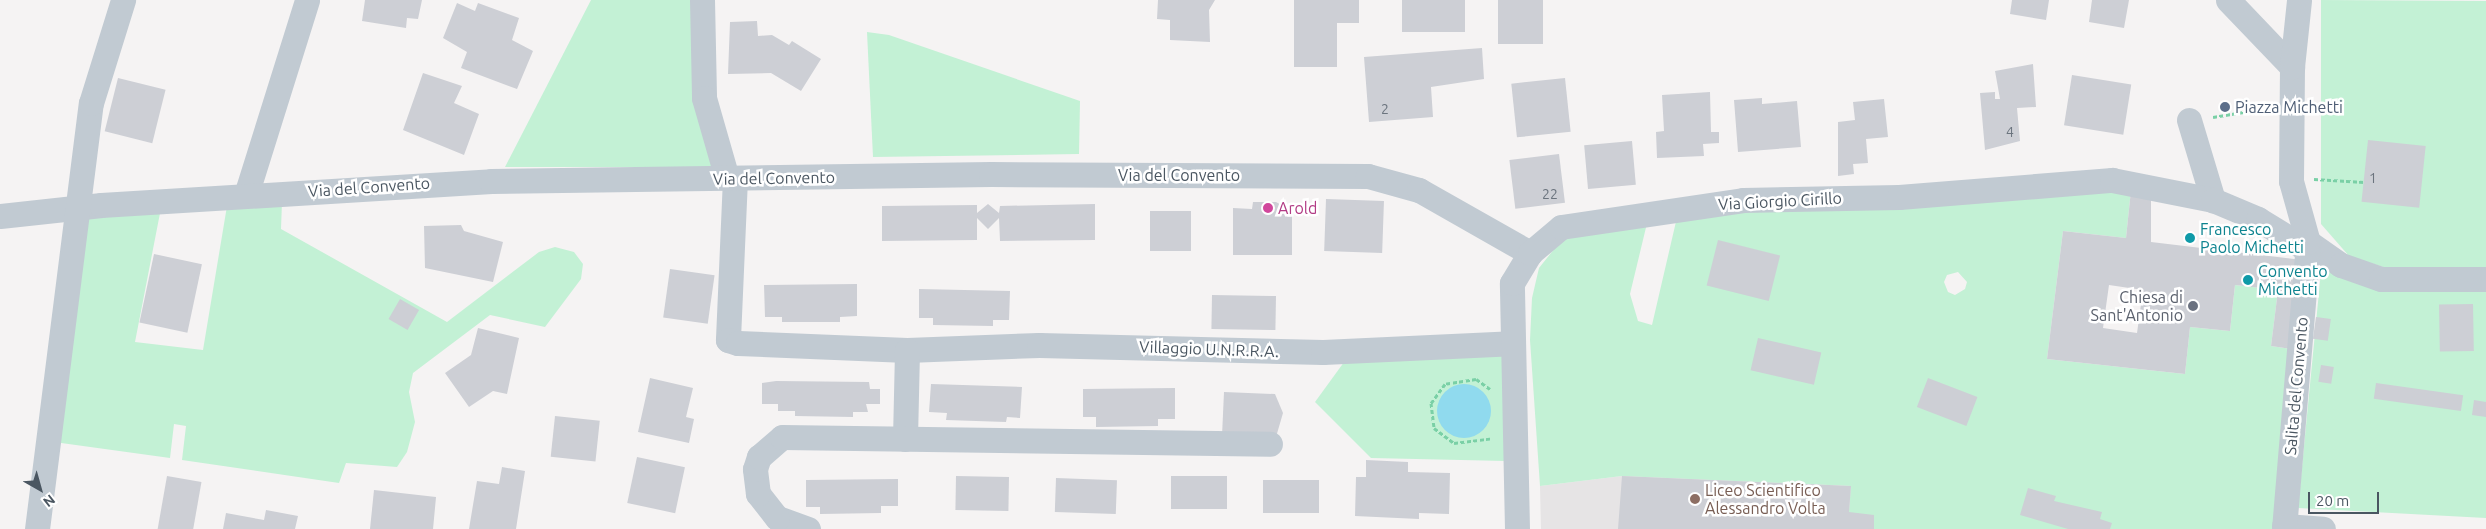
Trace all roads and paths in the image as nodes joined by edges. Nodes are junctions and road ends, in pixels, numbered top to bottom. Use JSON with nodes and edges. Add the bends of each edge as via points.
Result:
{"nodes":[{"id":1,"x":123,"y":0,"type":"edge"},
{"id":2,"x":307,"y":0,"type":"edge"},
{"id":3,"x":702,"y":0,"type":"edge"},
{"id":4,"x":2228,"y":0,"type":"edge"},
{"id":5,"x":2298,"y":0,"type":"edge"},
{"id":6,"x":2292,"y":67,"type":"junction"},
{"id":7,"x":2264,"y":108,"type":"dead end"},
{"id":8,"x":2189,"y":120,"type":"joint"},
{"id":9,"x":731,"y":178,"type":"junction"},
{"id":10,"x":2291,"y":181,"type":"junction"},
{"id":11,"x":2364,"y":182,"type":"dead end"},
{"id":12,"x":246,"y":195,"type":"junction"},
{"id":13,"x":2213,"y":200,"type":"junction"},
{"id":14,"x":78,"y":207,"type":"junction"},
{"id":15,"x":0,"y":216,"type":"edge"},
{"id":16,"x":2308,"y":242,"type":"junction"},
{"id":17,"x":1530,"y":253,"type":"junction"},
{"id":18,"x":2486,"y":279,"type":"edge"},
{"id":19,"x":1511,"y":343,"type":"junction"},
{"id":20,"x":908,"y":350,"type":"junction"},
{"id":21,"x":1495,"y":393,"type":"dead end"},
{"id":22,"x":1500,"y":438,"type":"dead end"},
{"id":23,"x":906,"y":439,"type":"junction"},
{"id":24,"x":1270,"y":444,"type":"dead end"},
{"id":25,"x":2284,"y":528,"type":"edge"},
{"id":26,"x":37,"y":529,"type":"edge"},
{"id":27,"x":808,"y":529,"type":"edge"},
{"id":28,"x":1516,"y":529,"type":"edge"},
{"id":29,"x":2322,"y":529,"type":"edge"}],
"edges":[{"from":1,"to":14,"type":"street","via":[[91,103]]},
{"from":2,"to":12,"type":"street"},
{"from":3,"to":9,"type":"street","via":[[704,98]]},
{"from":4,"to":6,"type":"street"},
{"from":5,"to":6,"type":"street"},
{"from":6,"to":10,"type":"street"},
{"from":7,"to":8,"type":"path"},
{"from":8,"to":13,"type":"street"},
{"from":9,"to":12,"type":"street","name":"Via del Convento","via":[[433,183]]},
{"from":9,"to":17,"type":"street","name":"Via del Convento","via":[[1368,176],[1419,190]]},
{"from":9,"to":20,"type":"street","name":"Villaggio U.N.R.R.A.","via":[[728,340]]},
{"from":10,"to":11,"type":"path"},
{"from":10,"to":16,"type":"street"},
{"from":12,"to":14,"type":"street","name":"Via del Convento"},
{"from":13,"to":16,"type":"street","name":"Via Giorgio Cirillo","via":[[2258,219],[2300,245]]},
{"from":13,"to":17,"type":"street","name":"Via Giorgio Cirillo","via":[[2112,180],[1899,197],[1743,200],[1561,227]]},
{"from":14,"to":15,"type":"street","name":"Via del Convento"},
{"from":14,"to":26,"type":"street"},
{"from":16,"to":18,"type":"street","via":[[2341,265],[2381,279]]},
{"from":16,"to":25,"type":"street","name":"Salita del Convento"},
{"from":17,"to":19,"type":"street","name":"Via Giorgio Cirillo","via":[[1512,283]]},
{"from":19,"to":20,"type":"street","name":"Villaggio U.N.R.R.A.","via":[[1323,352],[1039,344]]},
{"from":19,"to":28,"type":"street","name":"Via Giorgio Cirillo"},
{"from":20,"to":23,"type":"street"},
{"from":21,"to":22,"type":"path","via":[[1476,379],[1445,384],[1431,402],[1434,428],[1454,443]]},
{"from":23,"to":24,"type":"street"},
{"from":23,"to":27,"type":"street","via":[[782,437],[769,445],[754,469],[758,494],[777,518]]},
{"from":25,"to":29,"type":"street"}]}
